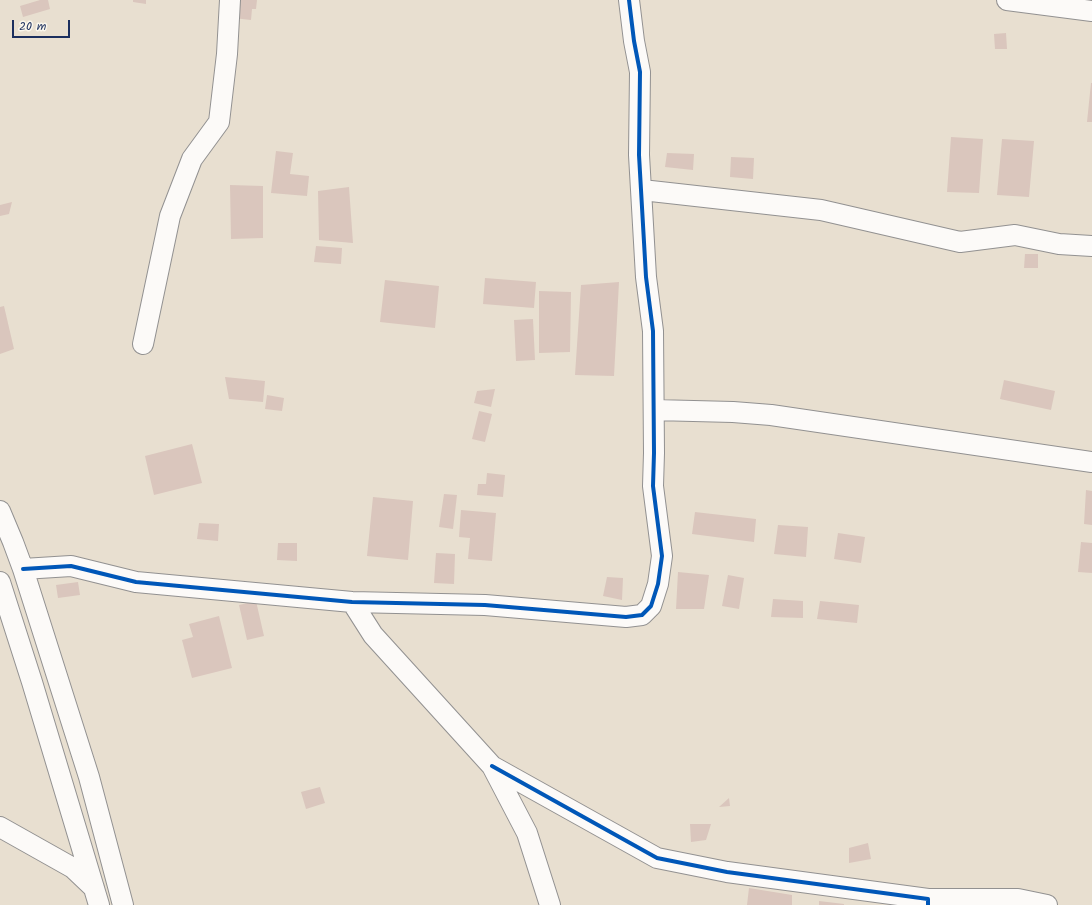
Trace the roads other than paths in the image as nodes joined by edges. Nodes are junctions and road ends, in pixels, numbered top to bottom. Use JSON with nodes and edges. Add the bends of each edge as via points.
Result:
{"nodes":[{"id":1,"x":230,"y":0,"type":"edge"},
{"id":2,"x":629,"y":0,"type":"edge"},
{"id":3,"x":1007,"y":0,"type":"edge"},
{"id":4,"x":1092,"y":11,"type":"edge"},
{"id":5,"x":642,"y":190,"type":"junction"},
{"id":6,"x":1092,"y":246,"type":"edge"},
{"id":7,"x":143,"y":344,"type":"dead end"},
{"id":8,"x":654,"y":410,"type":"junction"},
{"id":9,"x":1092,"y":462,"type":"edge"},
{"id":10,"x":0,"y":511,"type":"edge"},
{"id":11,"x":7,"y":545,"type":"edge"},
{"id":12,"x":23,"y":568,"type":"junction"},
{"id":13,"x":0,"y":582,"type":"edge"},
{"id":14,"x":352,"y":602,"type":"junction"},
{"id":15,"x":492,"y":766,"type":"junction"},
{"id":16,"x":0,"y":827,"type":"edge"},
{"id":17,"x":97,"y":897,"type":"edge"},
{"id":18,"x":928,"y":902,"type":"edge"},
{"id":19,"x":123,"y":905,"type":"edge"},
{"id":20,"x":550,"y":905,"type":"edge"},
{"id":21,"x":1048,"y":905,"type":"edge"}],
"edges":[{"from":1,"to":7,"type":"street","via":[[228,54],[219,122],[192,159],[170,216]]},
{"from":2,"to":5,"type":"street","via":[[640,72]]},
{"from":3,"to":4,"type":"street"},
{"from":5,"to":6,"type":"street","via":[[821,210],[960,242],[1015,235],[1059,244]]},
{"from":5,"to":8,"type":"street","via":[[646,277],[653,331]]},
{"from":8,"to":9,"type":"street","via":[[771,415]]},
{"from":8,"to":14,"type":"street","via":[[653,486],[662,556],[658,584],[651,606],[642,615],[626,617],[485,605]]},
{"from":10,"to":11,"type":"street"},
{"from":11,"to":12,"type":"street"},
{"from":12,"to":14,"type":"street","via":[[72,566],[136,582]]},
{"from":12,"to":19,"type":"street","via":[[89,777]]},
{"from":13,"to":17,"type":"street"},
{"from":14,"to":15,"type":"street","via":[[373,635]]},
{"from":15,"to":18,"type":"street","via":[[657,858],[727,872]]},
{"from":15,"to":20,"type":"street","via":[[527,833]]},
{"from":16,"to":17,"type":"street","via":[[73,868]]},
{"from":18,"to":21,"type":"street","via":[[1018,900]]}]}
